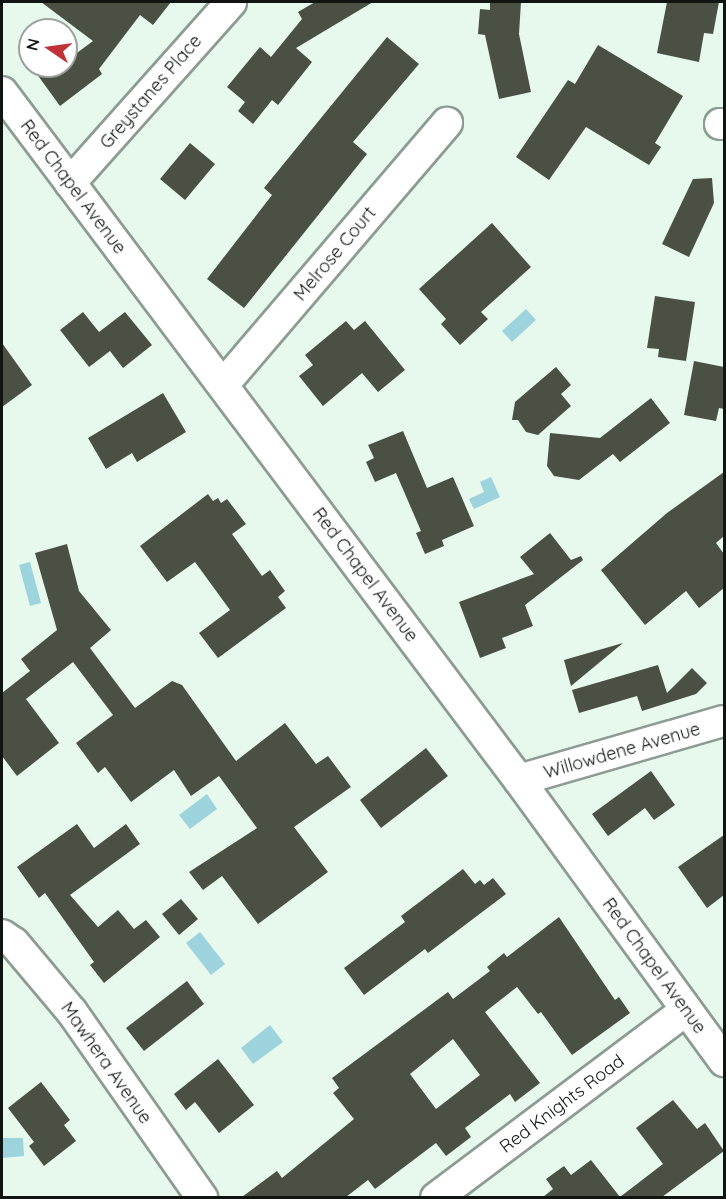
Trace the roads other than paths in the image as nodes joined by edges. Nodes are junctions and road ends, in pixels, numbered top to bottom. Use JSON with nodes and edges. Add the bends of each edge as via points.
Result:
{"nodes":[{"id":1,"x":231,"y":2,"type":"edge"},
{"id":2,"x":2,"y":92,"type":"edge"},
{"id":3,"x":447,"y":123,"type":"dead end"},
{"id":4,"x":70,"y":183,"type":"junction"},
{"id":5,"x":223,"y":385,"type":"junction"},
{"id":6,"x":724,"y":721,"type":"edge"},
{"id":7,"x":519,"y":780,"type":"junction"},
{"id":8,"x":2,"y":935,"type":"edge"},
{"id":9,"x":686,"y":1010,"type":"junction"},
{"id":10,"x":724,"y":1061,"type":"edge"},
{"id":11,"x":202,"y":1197,"type":"edge"},
{"id":12,"x":436,"y":1197,"type":"edge"}],
"edges":[{"from":1,"to":4,"type":"street","name":"Greystanes Place"},
{"from":2,"to":4,"type":"street","name":"Red Chapel Avenue"},
{"from":3,"to":5,"type":"street","name":"Melrose Court"},
{"from":4,"to":5,"type":"street","name":"Red Chapel Avenue"},
{"from":5,"to":7,"type":"street","name":"Red Chapel Avenue"},
{"from":6,"to":7,"type":"street","name":"Willowdene Avenue"},
{"from":7,"to":9,"type":"street","name":"Red Chapel Avenue"},
{"from":8,"to":11,"type":"street","name":"Mawhera Avenue","via":[[14,943],[72,1012]]},
{"from":9,"to":10,"type":"street","name":"Red Chapel Avenue"},
{"from":9,"to":12,"type":"street","name":"Red Knights Road"}]}
